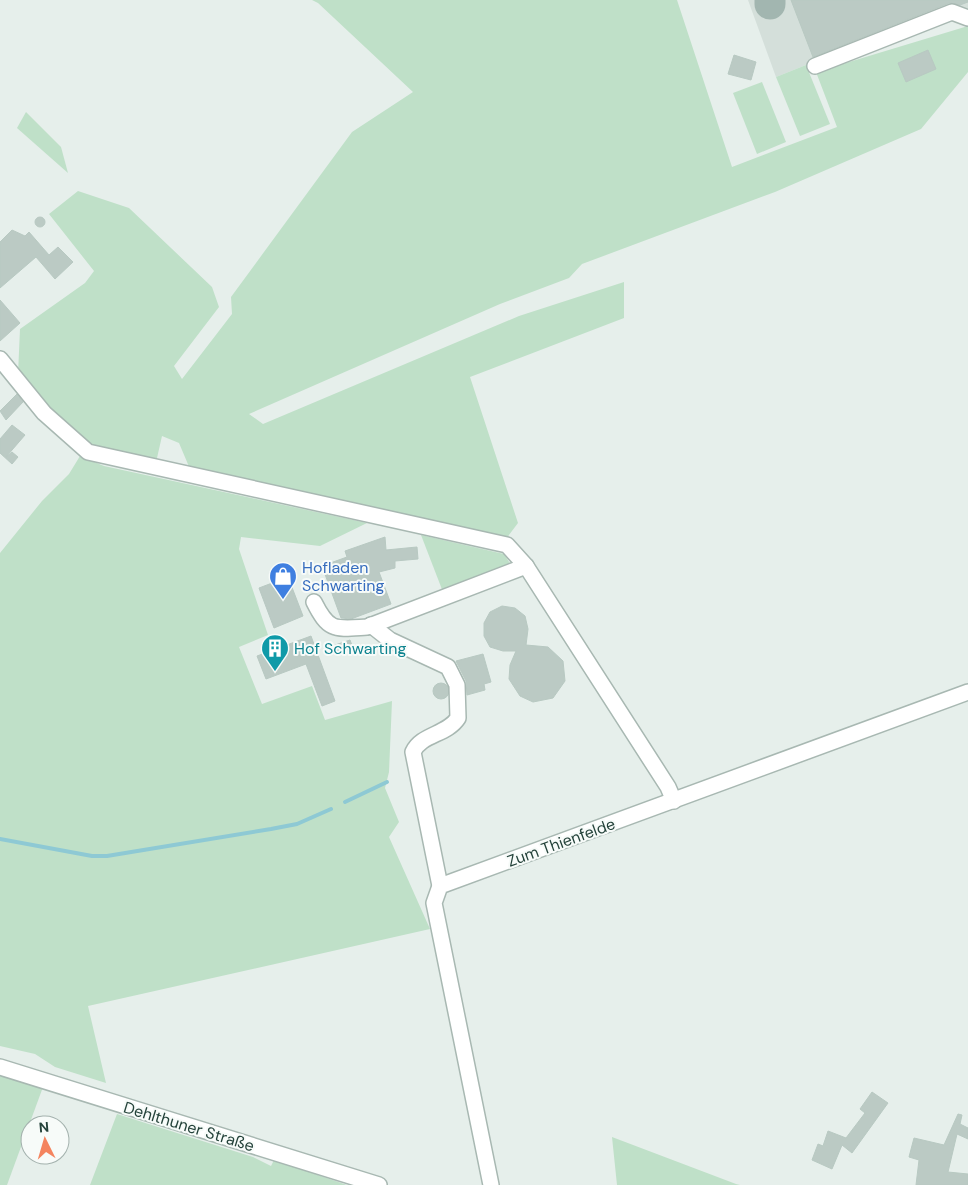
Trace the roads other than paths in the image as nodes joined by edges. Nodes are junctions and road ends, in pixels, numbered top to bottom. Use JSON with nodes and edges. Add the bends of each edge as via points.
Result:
{"nodes":[{"id":1,"x":968,"y":18,"type":"edge"},
{"id":2,"x":815,"y":66,"type":"dead end"},
{"id":3,"x":0,"y":358,"type":"edge"},
{"id":4,"x":526,"y":566,"type":"junction"},
{"id":5,"x":314,"y":602,"type":"dead end"},
{"id":6,"x":371,"y":625,"type":"junction"},
{"id":7,"x":968,"y":692,"type":"edge"},
{"id":8,"x":674,"y":801,"type":"junction"},
{"id":9,"x":440,"y":886,"type":"junction"},
{"id":10,"x":0,"y":1067,"type":"edge"},
{"id":11,"x":379,"y":1185,"type":"edge"},
{"id":12,"x":491,"y":1185,"type":"edge"}],
"edges":[{"from":1,"to":2,"type":"street","via":[[952,12]]},
{"from":3,"to":4,"type":"street","via":[[44,413],[88,452],[507,545]]},
{"from":4,"to":6,"type":"street"},
{"from":4,"to":8,"type":"street"},
{"from":5,"to":6,"type":"street","via":[[324,621],[339,628]]},
{"from":6,"to":9,"type":"street","via":[[390,640],[448,667],[456,682],[458,718],[452,725],[416,744],[413,752]]},
{"from":7,"to":8,"type":"street","name":"Zum Thienfelde"},
{"from":8,"to":9,"type":"street","name":"Zum Thienfelde"},
{"from":9,"to":12,"type":"street","via":[[434,903]]},
{"from":10,"to":11,"type":"street","name":"Dehlthuner Straße"}]}
